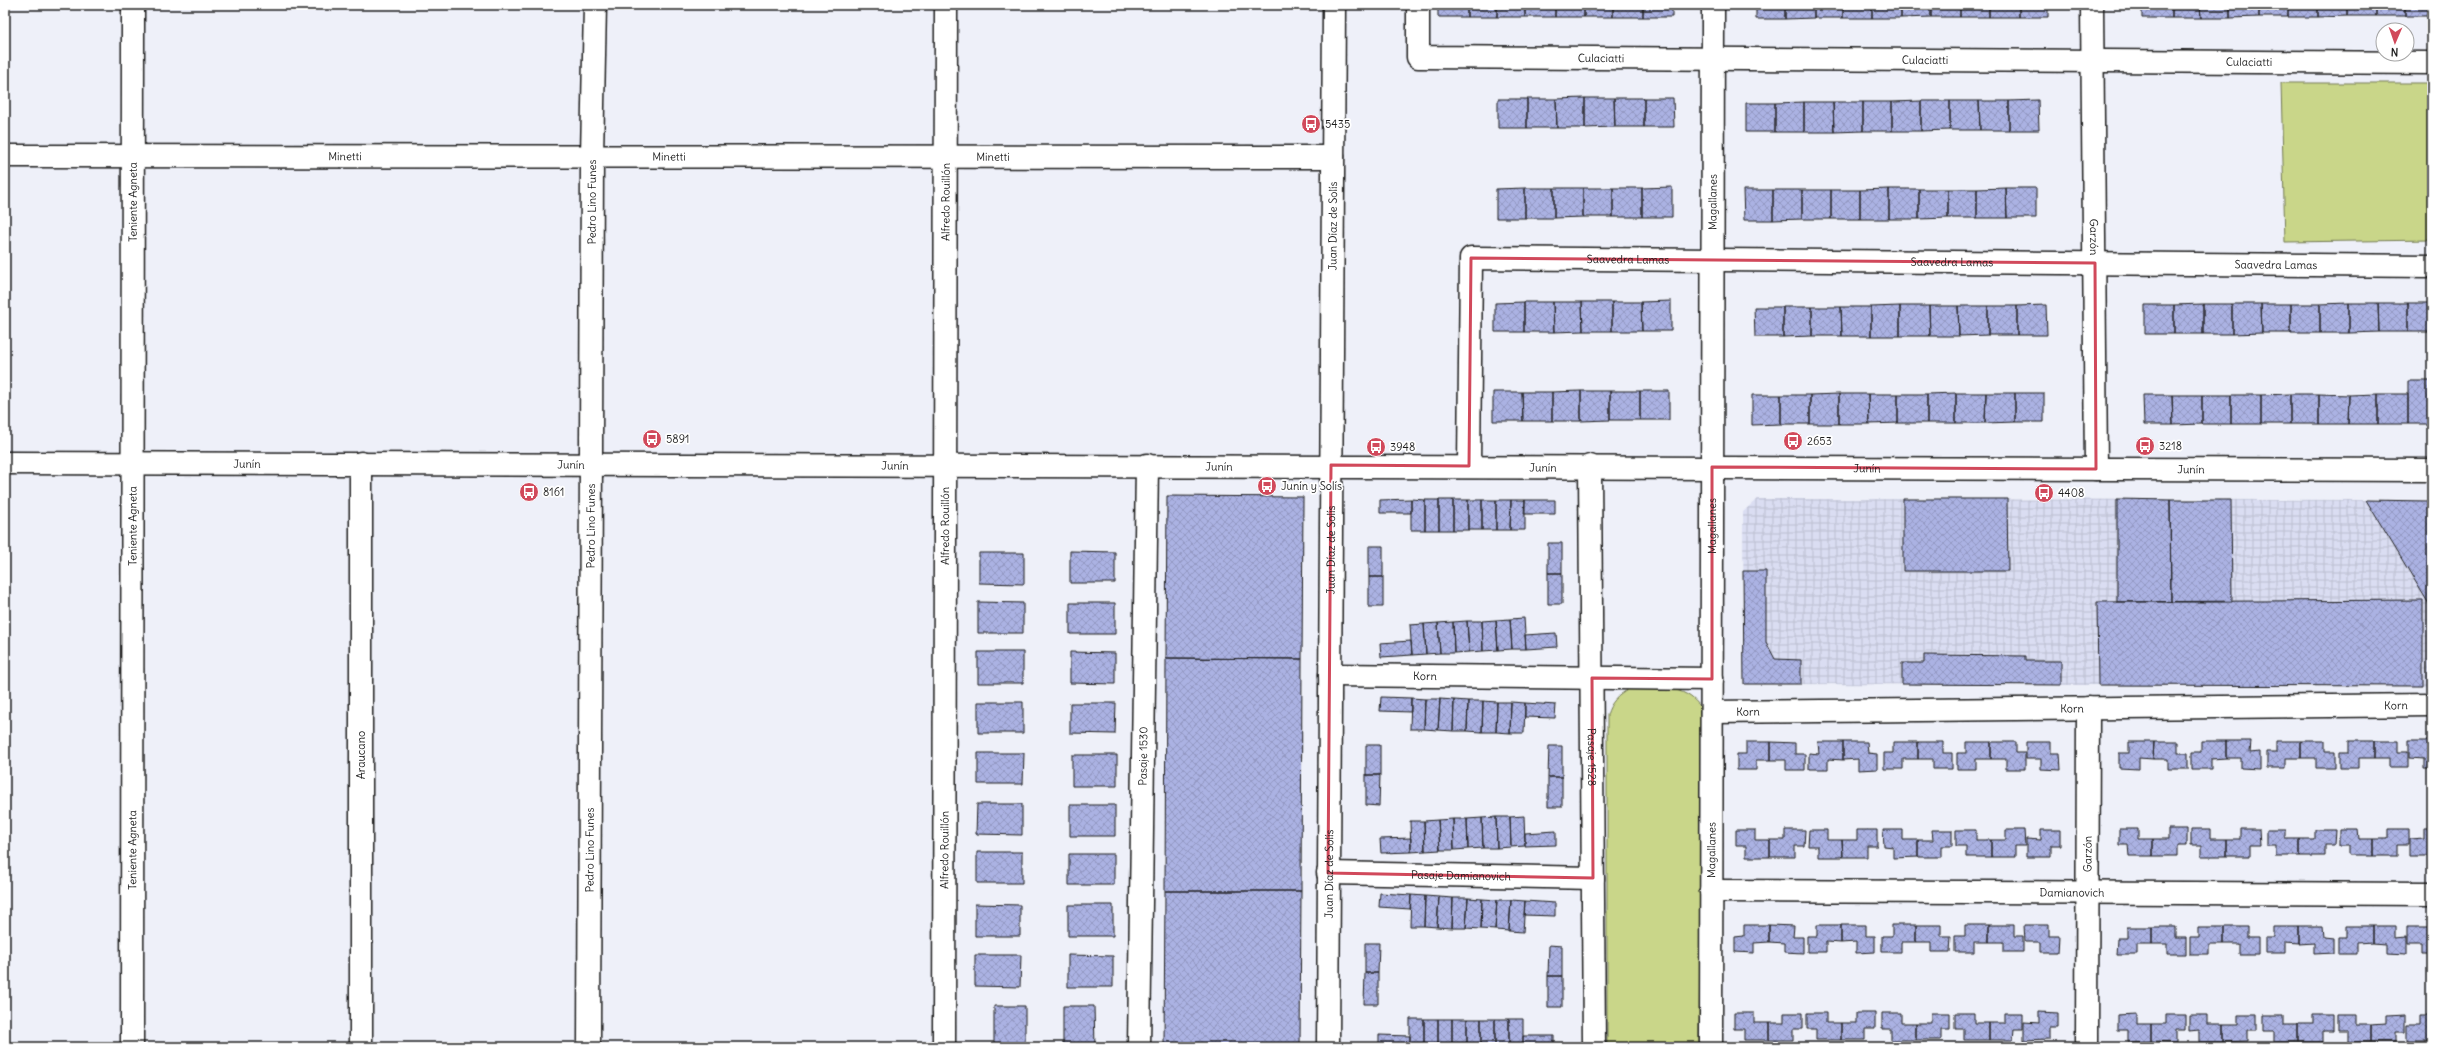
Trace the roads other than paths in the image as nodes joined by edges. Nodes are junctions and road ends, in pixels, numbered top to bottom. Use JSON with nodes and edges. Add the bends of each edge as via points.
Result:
{"nodes":[{"id":1,"x":134,"y":5,"type":"edge"},
{"id":2,"x":595,"y":5,"type":"edge"},
{"id":3,"x":946,"y":5,"type":"edge"},
{"id":4,"x":1334,"y":5,"type":"edge"},
{"id":5,"x":1418,"y":5,"type":"edge"},
{"id":6,"x":1713,"y":5,"type":"edge"},
{"id":7,"x":2092,"y":5,"type":"edge"},
{"id":8,"x":1713,"y":59,"type":"junction"},
{"id":9,"x":2093,"y":61,"type":"junction"},
{"id":10,"x":2432,"y":63,"type":"edge"},
{"id":11,"x":5,"y":156,"type":"edge"},
{"id":12,"x":133,"y":156,"type":"junction"},
{"id":13,"x":592,"y":156,"type":"junction"},
{"id":14,"x":946,"y":157,"type":"junction"},
{"id":15,"x":1333,"y":157,"type":"junction"},
{"id":16,"x":1713,"y":260,"type":"junction"},
{"id":17,"x":2094,"y":263,"type":"junction"},
{"id":18,"x":2432,"y":266,"type":"edge"},
{"id":19,"x":5,"y":463,"type":"edge"},
{"id":20,"x":133,"y":463,"type":"junction"},
{"id":21,"x":361,"y":463,"type":"junction"},
{"id":22,"x":591,"y":464,"type":"junction"},
{"id":23,"x":945,"y":464,"type":"junction"},
{"id":24,"x":1147,"y":465,"type":"junction"},
{"id":25,"x":1331,"y":465,"type":"junction"},
{"id":26,"x":1468,"y":466,"type":"junction"},
{"id":27,"x":1590,"y":466,"type":"junction"},
{"id":28,"x":1712,"y":467,"type":"junction"},
{"id":29,"x":2096,"y":469,"type":"junction"},
{"id":30,"x":2432,"y":470,"type":"edge"},
{"id":31,"x":1330,"y":675,"type":"junction"},
{"id":32,"x":1592,"y":678,"type":"junction"},
{"id":33,"x":1712,"y":679,"type":"junction"},
{"id":34,"x":2432,"y":705,"type":"edge"},
{"id":35,"x":2088,"y":708,"type":"junction"},
{"id":36,"x":1712,"y":712,"type":"junction"},
{"id":37,"x":1328,"y":873,"type":"junction"},
{"id":38,"x":1593,"y":878,"type":"junction"},
{"id":39,"x":1711,"y":891,"type":"junction"},
{"id":40,"x":2087,"y":893,"type":"junction"},
{"id":41,"x":2432,"y":894,"type":"edge"},
{"id":42,"x":132,"y":1047,"type":"edge"},
{"id":43,"x":361,"y":1047,"type":"edge"},
{"id":44,"x":588,"y":1047,"type":"edge"},
{"id":45,"x":944,"y":1047,"type":"edge"},
{"id":46,"x":1139,"y":1047,"type":"edge"},
{"id":47,"x":1328,"y":1047,"type":"edge"},
{"id":48,"x":1594,"y":1047,"type":"edge"},
{"id":49,"x":1711,"y":1047,"type":"edge"},
{"id":50,"x":2087,"y":1047,"type":"edge"}],
"edges":[{"from":1,"to":12,"type":"street","name":"Teniente Agneta"},
{"from":2,"to":13,"type":"street","name":"Pedro Lino Funes"},
{"from":3,"to":14,"type":"street","name":"Alfredo Rouillón"},
{"from":4,"to":15,"type":"street","name":"Juan Díaz de Solís"},
{"from":5,"to":8,"type":"street","name":"Culaciatti","via":[[1418,57]]},
{"from":6,"to":8,"type":"street","name":"Magallanes"},
{"from":7,"to":9,"type":"street","name":"Garzón"},
{"from":8,"to":9,"type":"street","name":"Culaciatti"},
{"from":8,"to":16,"type":"street","name":"Magallanes"},
{"from":9,"to":10,"type":"street","name":"Culaciatti"},
{"from":9,"to":17,"type":"street","name":"Garzón"},
{"from":11,"to":12,"type":"street","name":"Minetti"},
{"from":12,"to":13,"type":"street","name":"Minetti"},
{"from":12,"to":20,"type":"street","name":"Teniente Agneta"},
{"from":13,"to":14,"type":"street","name":"Minetti"},
{"from":13,"to":22,"type":"street","name":"Pedro Lino Funes"},
{"from":14,"to":15,"type":"street","name":"Minetti"},
{"from":14,"to":23,"type":"street","name":"Alfredo Rouillón"},
{"from":15,"to":25,"type":"street","name":"Juan Díaz de Solís"},
{"from":16,"to":17,"type":"street","name":"Saavedra Lamas"},
{"from":16,"to":26,"type":"street","name":"Saavedra Lamas","via":[[1471,258]]},
{"from":16,"to":28,"type":"street","name":"Magallanes"},
{"from":17,"to":18,"type":"street","name":"Saavedra Lamas"},
{"from":17,"to":29,"type":"street","name":"Garzón"},
{"from":19,"to":20,"type":"street","name":"Junín"},
{"from":20,"to":21,"type":"street","name":"Junín"},
{"from":20,"to":42,"type":"street","name":"Teniente Agneta"},
{"from":21,"to":22,"type":"street","name":"Junín"},
{"from":21,"to":43,"type":"street","name":"Araucano"},
{"from":22,"to":23,"type":"street","name":"Junín"},
{"from":22,"to":44,"type":"street","name":"Pedro Lino Funes"},
{"from":23,"to":24,"type":"street","name":"Junín"},
{"from":23,"to":45,"type":"street","name":"Alfredo Rouillón"},
{"from":24,"to":25,"type":"street","name":"Junín"},
{"from":24,"to":46,"type":"street","name":"Pasaje 1530"},
{"from":25,"to":26,"type":"street","name":"Junín"},
{"from":25,"to":31,"type":"street","name":"Juan Díaz de Solís"},
{"from":26,"to":27,"type":"street","name":"Junín"},
{"from":27,"to":28,"type":"street","name":"Junín"},
{"from":27,"to":32,"type":"street","name":"Pasaje 1528"},
{"from":28,"to":29,"type":"street","name":"Junín"},
{"from":28,"to":33,"type":"street","name":"Magallanes"},
{"from":29,"to":30,"type":"street","name":"Junín"},
{"from":31,"to":32,"type":"street","name":"Korn"},
{"from":31,"to":37,"type":"street","name":"Juan Díaz de Solís"},
{"from":32,"to":33,"type":"street","name":"Korn"},
{"from":32,"to":38,"type":"street","name":"Pasaje 1528"},
{"from":33,"to":36,"type":"street","name":"Magallanes"},
{"from":34,"to":35,"type":"street","name":"Korn"},
{"from":35,"to":36,"type":"street","name":"Korn"},
{"from":35,"to":40,"type":"street","name":"Garzón"},
{"from":36,"to":39,"type":"street","name":"Magallanes"},
{"from":37,"to":38,"type":"street","name":"Pasaje Damianovich"},
{"from":37,"to":47,"type":"street","name":"Juan Díaz de Solís"},
{"from":38,"to":48,"type":"street","name":"Pasaje 1528"},
{"from":39,"to":40,"type":"street","name":"Damianovich"},
{"from":39,"to":49,"type":"street","name":"Magallanes"},
{"from":40,"to":41,"type":"street","name":"Damianovich"},
{"from":40,"to":50,"type":"street","name":"Garzón"}]}
